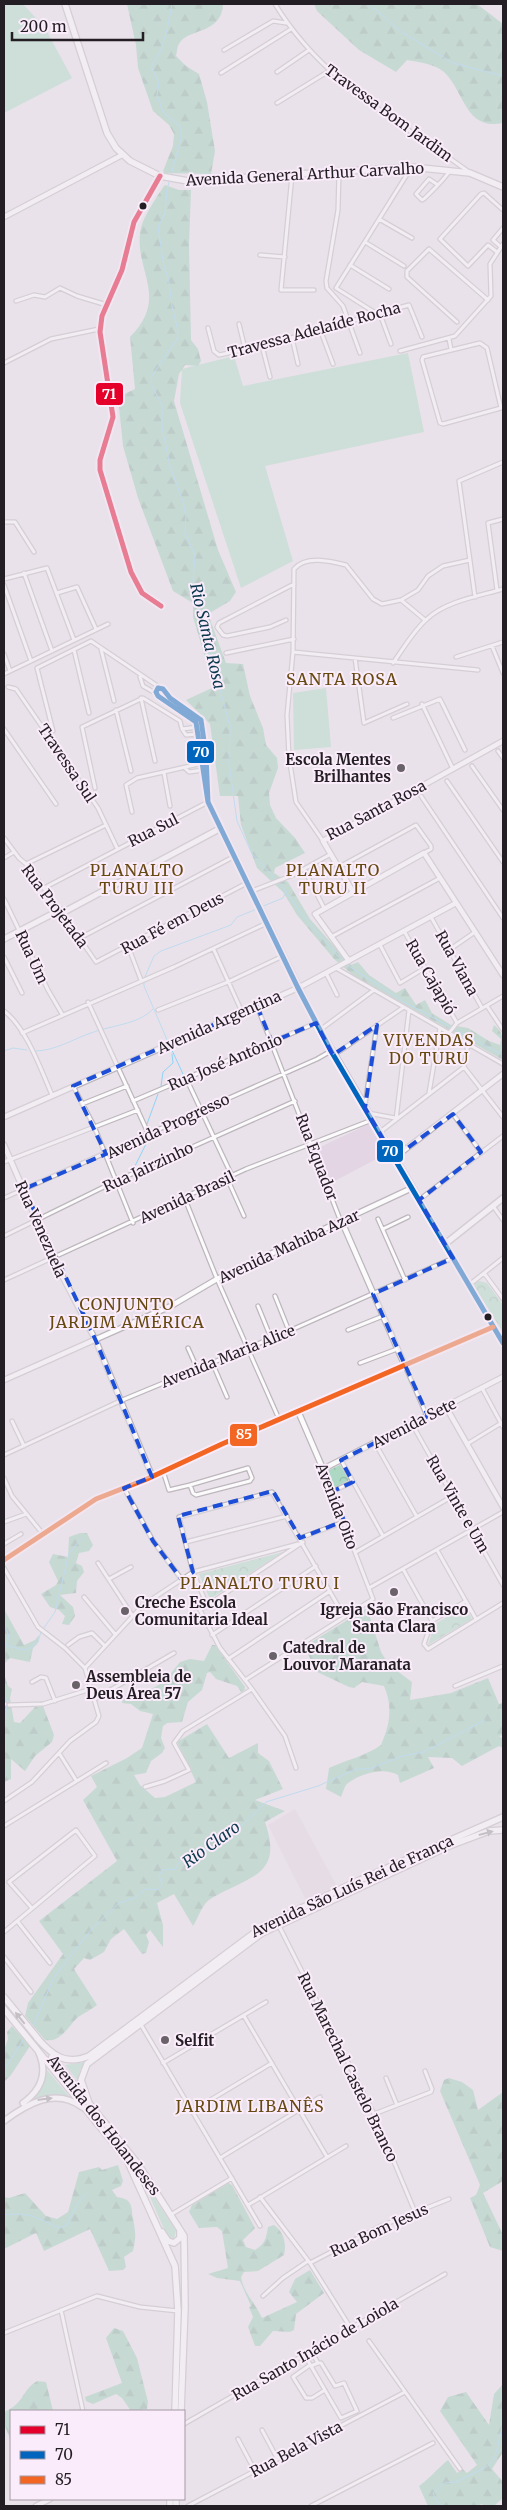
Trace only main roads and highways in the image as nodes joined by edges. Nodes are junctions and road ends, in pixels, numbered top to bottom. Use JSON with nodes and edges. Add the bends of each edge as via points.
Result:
{"nodes":[{"id":1,"x":65,"y":4,"type":"edge"},
{"id":2,"x":503,"y":187,"type":"edge"},
{"id":3,"x":4,"y":939,"type":"edge"},
{"id":4,"x":503,"y":1198,"type":"edge"},
{"id":5,"x":444,"y":1244,"type":"junction"},
{"id":6,"x":493,"y":1327,"type":"junction"},
{"id":7,"x":503,"y":1344,"type":"edge"},
{"id":8,"x":4,"y":1560,"type":"edge"},
{"id":9,"x":503,"y":1817,"type":"edge"},
{"id":10,"x":503,"y":1830,"type":"edge"},
{"id":11,"x":4,"y":1997,"type":"edge"},
{"id":12,"x":4,"y":2009,"type":"edge"},
{"id":13,"x":37,"y":2038,"type":"junction"},
{"id":14,"x":35,"y":2046,"type":"junction"},
{"id":15,"x":90,"y":2103,"type":"junction"},
{"id":16,"x":89,"y":2112,"type":"junction"},
{"id":17,"x":4,"y":2117,"type":"edge"},
{"id":18,"x":4,"y":2121,"type":"edge"},
{"id":19,"x":133,"y":2172,"type":"junction"},
{"id":20,"x":177,"y":2223,"type":"junction"},
{"id":21,"x":175,"y":2410,"type":"edge"},
{"id":22,"x":181,"y":2410,"type":"edge"}],
"edges":[{"from":1,"to":2,"type":"main road","name":"Avenida General Arthur Carvalho","via":[[108,133],[122,155],[162,177],[176,180],[412,167],[470,173]]},
{"from":3,"to":5,"type":"main road","via":[[221,828],[320,1031]]},
{"from":4,"to":5,"type":"main road"},
{"from":5,"to":6,"type":"main road"},
{"from":6,"to":7,"type":"main road"},
{"from":6,"to":8,"type":"main road","via":[[279,1420],[260,1424],[152,1476],[91,1501]]},
{"from":9,"to":13,"type":"main road","name":"Avenida São Luís Rei de França","via":[[262,1927],[89,2056],[62,2060],[51,2054]]},
{"from":15,"to":10,"type":"main road","name":"Avenida São Luís Rei de França","one_way":true,"via":[[82,2083],[85,2067],[246,1943],[278,1924],[449,1846],[489,1831]]},
{"from":13,"to":11,"type":"main road","name":"Avenida dos Holandeses","one_way":true},
{"from":12,"to":14,"type":"main road","name":"Avenida dos Holandeses"},
{"from":13,"to":15,"type":"main road","name":"Avenida dos Holandeses"},
{"from":14,"to":16,"type":"main road","name":"Avenida dos Holandeses"},
{"from":14,"to":17,"type":"main road","via":[[44,2068],[40,2085]]},
{"from":15,"to":20,"type":"main road","name":"Avenida dos Holandeses","via":[[138,2164]]},
{"from":18,"to":16,"type":"main road","one_way":true,"via":[[30,2102],[48,2099],[68,2100]]},
{"from":16,"to":19,"type":"main road","name":"Avenida dos Holandeses"},
{"from":19,"to":20,"type":"main road","via":[[169,2242],[175,2243],[180,2238]]},
{"from":19,"to":21,"type":"main road","name":"Avenida dos Holandeses","via":[[176,2268]]},
{"from":20,"to":22,"type":"main road","name":"Avenida dos Holandeses","via":[[184,2240]]}]}
